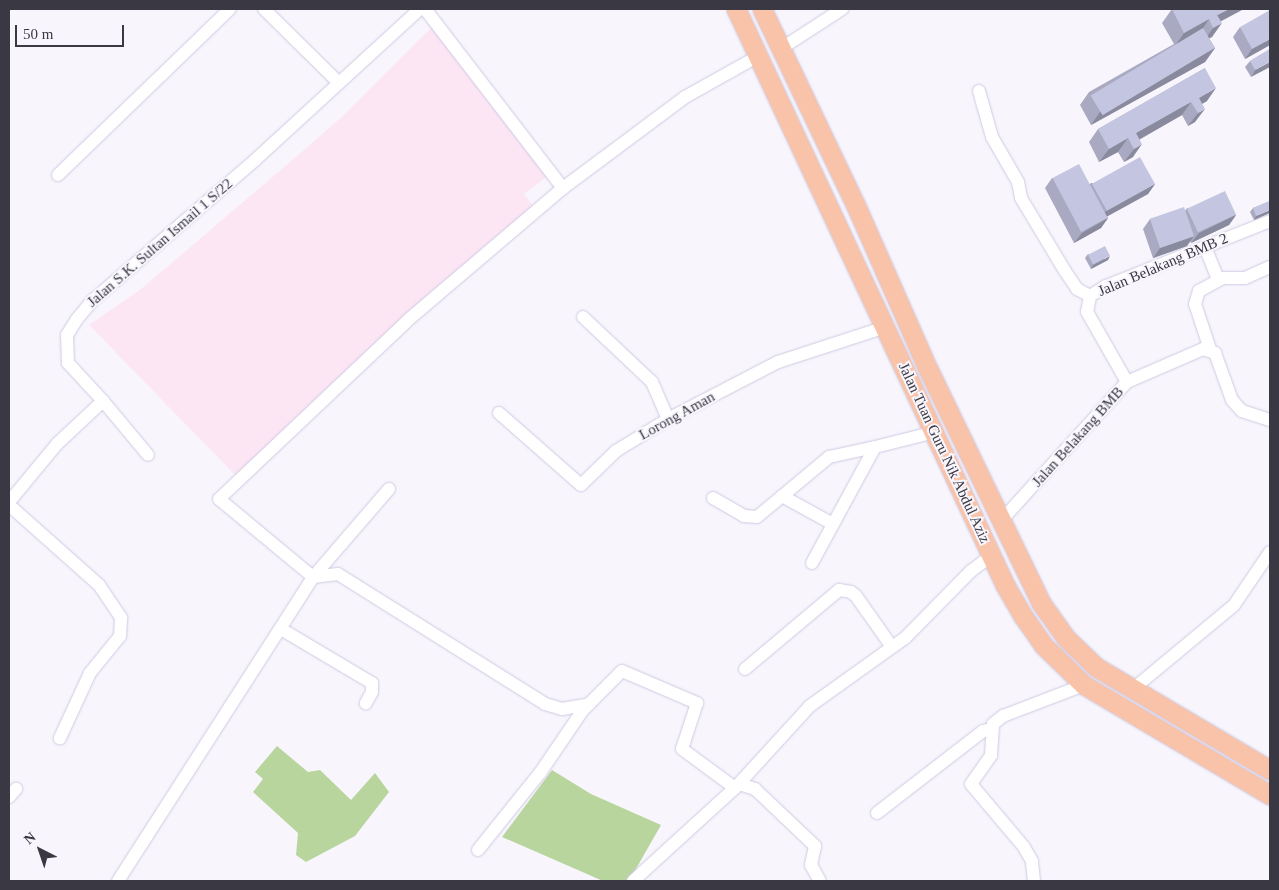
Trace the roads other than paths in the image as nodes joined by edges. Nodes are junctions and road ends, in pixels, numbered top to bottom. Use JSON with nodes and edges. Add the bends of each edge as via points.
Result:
{"nodes":[{"id":1,"x":230,"y":9,"type":"edge"},
{"id":2,"x":264,"y":9,"type":"edge"},
{"id":3,"x":420,"y":9,"type":"edge"},
{"id":4,"x":424,"y":9,"type":"edge"},
{"id":5,"x":736,"y":9,"type":"edge"},
{"id":6,"x":762,"y":9,"type":"edge"},
{"id":7,"x":842,"y":9,"type":"edge"},
{"id":8,"x":782,"y":48,"type":"junction"},
{"id":9,"x":760,"y":55,"type":"junction"},
{"id":10,"x":338,"y":82,"type":"junction"},
{"id":11,"x":979,"y":91,"type":"dead end"},
{"id":12,"x":58,"y":176,"type":"dead end"},
{"id":13,"x":563,"y":188,"type":"junction"},
{"id":14,"x":856,"y":206,"type":"junction"},
{"id":15,"x":836,"y":218,"type":"junction"},
{"id":16,"x":1270,"y":221,"type":"edge"},
{"id":17,"x":1205,"y":247,"type":"junction"},
{"id":18,"x":1270,"y":266,"type":"edge"},
{"id":19,"x":1218,"y":280,"type":"junction"},
{"id":20,"x":1090,"y":296,"type":"junction"},
{"id":21,"x":583,"y":317,"type":"dead end"},
{"id":22,"x":886,"y":327,"type":"junction"},
{"id":23,"x":1210,"y":349,"type":"junction"},
{"id":24,"x":1127,"y":382,"type":"junction"},
{"id":25,"x":103,"y":401,"type":"junction"},
{"id":26,"x":499,"y":413,"type":"dead end"},
{"id":27,"x":668,"y":419,"type":"junction"},
{"id":28,"x":1270,"y":420,"type":"edge"},
{"id":29,"x":935,"y":432,"type":"junction"},
{"id":30,"x":875,"y":447,"type":"junction"},
{"id":31,"x":148,"y":455,"type":"dead end"},
{"id":32,"x":389,"y":488,"type":"dead end"},
{"id":33,"x":782,"y":496,"type":"junction"},
{"id":34,"x":713,"y":498,"type":"dead end"},
{"id":35,"x":9,"y":504,"type":"edge"},
{"id":36,"x":1000,"y":522,"type":"junction"},
{"id":37,"x":833,"y":524,"type":"junction"},
{"id":38,"x":1270,"y":552,"type":"edge"},
{"id":39,"x":992,"y":556,"type":"junction"},
{"id":40,"x":812,"y":563,"type":"dead end"},
{"id":41,"x":313,"y":577,"type":"junction"},
{"id":42,"x":281,"y":629,"type":"junction"},
{"id":43,"x":892,"y":647,"type":"junction"},
{"id":44,"x":745,"y":669,"type":"dead end"},
{"id":45,"x":1084,"y":685,"type":"junction"},
{"id":46,"x":1133,"y":689,"type":"junction"},
{"id":47,"x":366,"y":703,"type":"dead end"},
{"id":48,"x":589,"y":704,"type":"junction"},
{"id":49,"x":991,"y":729,"type":"junction"},
{"id":50,"x":60,"y":738,"type":"dead end"},
{"id":51,"x":1270,"y":770,"type":"edge"},
{"id":52,"x":737,"y":786,"type":"junction"},
{"id":53,"x":1270,"y":795,"type":"edge"},
{"id":54,"x":877,"y":814,"type":"dead end"},
{"id":55,"x":478,"y":850,"type":"dead end"},
{"id":56,"x":118,"y":881,"type":"edge"},
{"id":57,"x":633,"y":881,"type":"edge"},
{"id":58,"x":820,"y":881,"type":"edge"},
{"id":59,"x":1034,"y":881,"type":"edge"}],
"edges":[{"from":1,"to":12,"type":"street"},
{"from":2,"to":10,"type":"street"},
{"from":3,"to":10,"type":"street","name":"Jalan S.K. Sultan Ismail 1 S/22"},
{"from":4,"to":13,"type":"street"},
{"from":5,"to":9,"type":"main road","name":"Jalan Tuan Guru Nik Abdul Aziz"},
{"from":6,"to":8,"type":"main road","name":"Jalan Tuan Guru Nik Abdul Aziz"},
{"from":7,"to":8,"type":"street"},
{"from":8,"to":14,"type":"main road","name":"Jalan Tuan Guru Nik Abdul Aziz"},
{"from":9,"to":13,"type":"street","via":[[685,97]]},
{"from":9,"to":15,"type":"main road","name":"Jalan Tuan Guru Nik Abdul Aziz"},
{"from":10,"to":25,"type":"street","name":"Jalan S.K. Sultan Ismail 1 S/22","via":[[255,160],[93,300],[77,318],[67,335],[68,363]]},
{"from":11,"to":20,"type":"street","via":[[992,137],[1018,182],[1021,198],[1077,289]]},
{"from":13,"to":41,"type":"street","via":[[408,320],[219,499]]},
{"from":14,"to":15,"type":"main road","via":[[847,220]]},
{"from":14,"to":36,"type":"main road","name":"Jalan Tuan Guru Nik Abdul Aziz"},
{"from":15,"to":22,"type":"main road","name":"Jalan Tuan Guru Nik Abdul Aziz"},
{"from":16,"to":17,"type":"street","name":"Jalan Belakang BMB 2"},
{"from":17,"to":19,"type":"street"},
{"from":17,"to":20,"type":"street","name":"Jalan Belakang BMB 2","via":[[1106,286]]},
{"from":18,"to":19,"type":"street","via":[[1245,278]]},
{"from":19,"to":23,"type":"street","via":[[1199,291],[1195,301]]},
{"from":20,"to":24,"type":"street","name":"Jalan Belakang BMB 2","via":[[1087,312]]},
{"from":21,"to":27,"type":"street","via":[[652,382]]},
{"from":22,"to":27,"type":"street","name":"Lorong Aman","via":[[778,362]]},
{"from":22,"to":29,"type":"main road","name":"Jalan Tuan Guru Nik Abdul Aziz"},
{"from":23,"to":24,"type":"street","name":"Jalan Belakang BMB","via":[[1203,349]]},
{"from":23,"to":28,"type":"street","via":[[1215,354],[1232,400],[1242,411]]},
{"from":24,"to":36,"type":"street","name":"Jalan Belakang BMB"},
{"from":25,"to":31,"type":"street","name":"Jalan S.K. Sultan Ismail 1 S/22"},
{"from":25,"to":35,"type":"street","via":[[57,444]]},
{"from":26,"to":27,"type":"street","name":"Lorong Aman","via":[[580,485],[616,450]]},
{"from":29,"to":30,"type":"street"},
{"from":29,"to":39,"type":"main road","name":"Jalan Tuan Guru Nik Abdul Aziz"},
{"from":30,"to":33,"type":"street","via":[[830,457]]},
{"from":30,"to":37,"type":"street"},
{"from":32,"to":41,"type":"street"},
{"from":33,"to":34,"type":"street","via":[[753,518]]},
{"from":33,"to":37,"type":"street"},
{"from":35,"to":50,"type":"street","via":[[99,585],[121,618],[120,636],[90,673]]},
{"from":36,"to":46,"type":"main road","name":"Jalan Tuan Guru Nik Abdul Aziz","via":[[1041,603],[1066,638],[1096,666]]},
{"from":37,"to":40,"type":"street"},
{"from":38,"to":46,"type":"street","via":[[1234,605]]},
{"from":39,"to":43,"type":"street","via":[[971,571],[905,638]]},
{"from":39,"to":45,"type":"main road","name":"Jalan Tuan Guru Nik Abdul Aziz","via":[[1005,585],[1042,645]]},
{"from":41,"to":42,"type":"street"},
{"from":41,"to":48,"type":"street","via":[[338,574],[546,704],[566,709]]},
{"from":42,"to":47,"type":"street","via":[[372,683],[372,692]]},
{"from":42,"to":56,"type":"street"},
{"from":43,"to":44,"type":"street","via":[[856,596],[839,590]]},
{"from":43,"to":52,"type":"street","via":[[810,706]]},
{"from":45,"to":49,"type":"street","via":[[1003,716]]},
{"from":45,"to":53,"type":"main road","name":"Jalan Tuan Guru Nik Abdul Aziz"},
{"from":46,"to":51,"type":"main road","name":"Jalan Tuan Guru Nik Abdul Aziz"},
{"from":48,"to":52,"type":"street","via":[[622,671],[697,703],[682,748]]},
{"from":48,"to":55,"type":"street","via":[[540,773]]},
{"from":49,"to":54,"type":"street","via":[[983,731]]},
{"from":49,"to":59,"type":"street","via":[[991,755],[972,784],[1024,847],[1032,861]]},
{"from":52,"to":57,"type":"street"},
{"from":52,"to":58,"type":"street","via":[[755,789],[815,846],[812,865]]}]}
